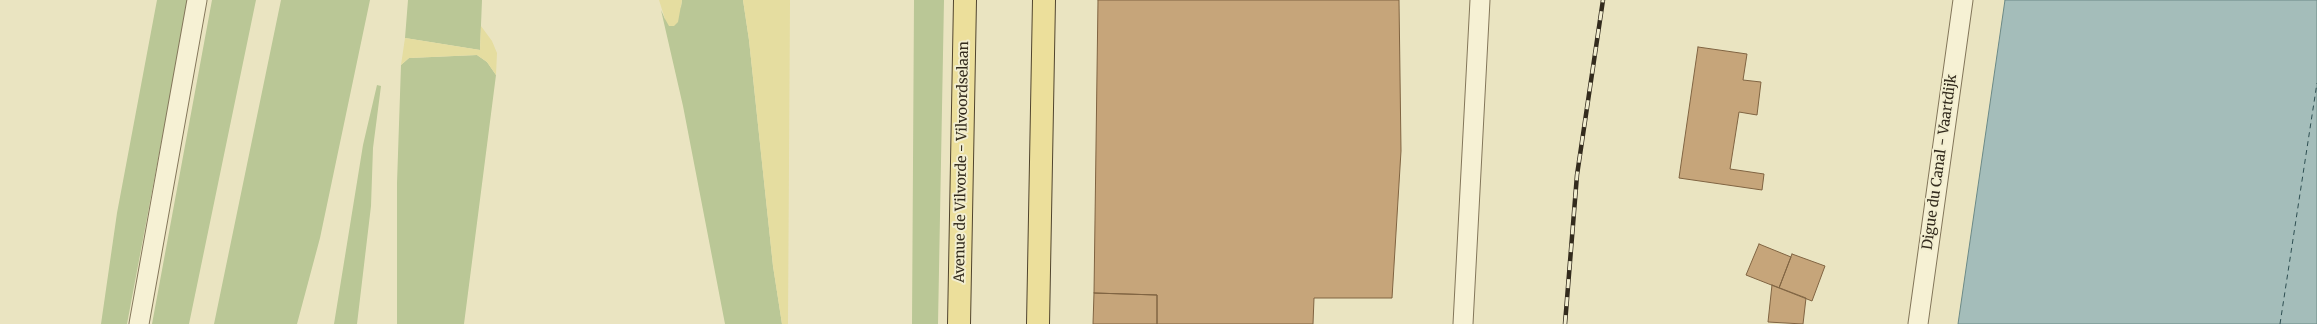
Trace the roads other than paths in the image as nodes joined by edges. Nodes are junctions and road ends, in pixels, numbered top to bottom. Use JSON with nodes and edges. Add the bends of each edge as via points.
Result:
{"nodes":[{"id":1,"x":197,"y":0,"type":"edge"},
{"id":2,"x":965,"y":0,"type":"edge"},
{"id":3,"x":1044,"y":0,"type":"edge"},
{"id":4,"x":1480,"y":0,"type":"edge"},
{"id":5,"x":1964,"y":0,"type":"edge"},
{"id":6,"x":139,"y":324,"type":"edge"},
{"id":7,"x":959,"y":324,"type":"edge"},
{"id":8,"x":1038,"y":324,"type":"edge"},
{"id":9,"x":1463,"y":324,"type":"edge"},
{"id":10,"x":1918,"y":324,"type":"edge"}],
"edges":[{"from":1,"to":6,"type":"lane"},
{"from":2,"to":7,"type":"main road","name":"Avenue de Vilvorde - Vilvoordselaan"},
{"from":3,"to":8,"type":"main road"},
{"from":4,"to":9,"type":"lane"},
{"from":5,"to":10,"type":"lane","name":"Digue du Canal - Vaartdijk"}]}
